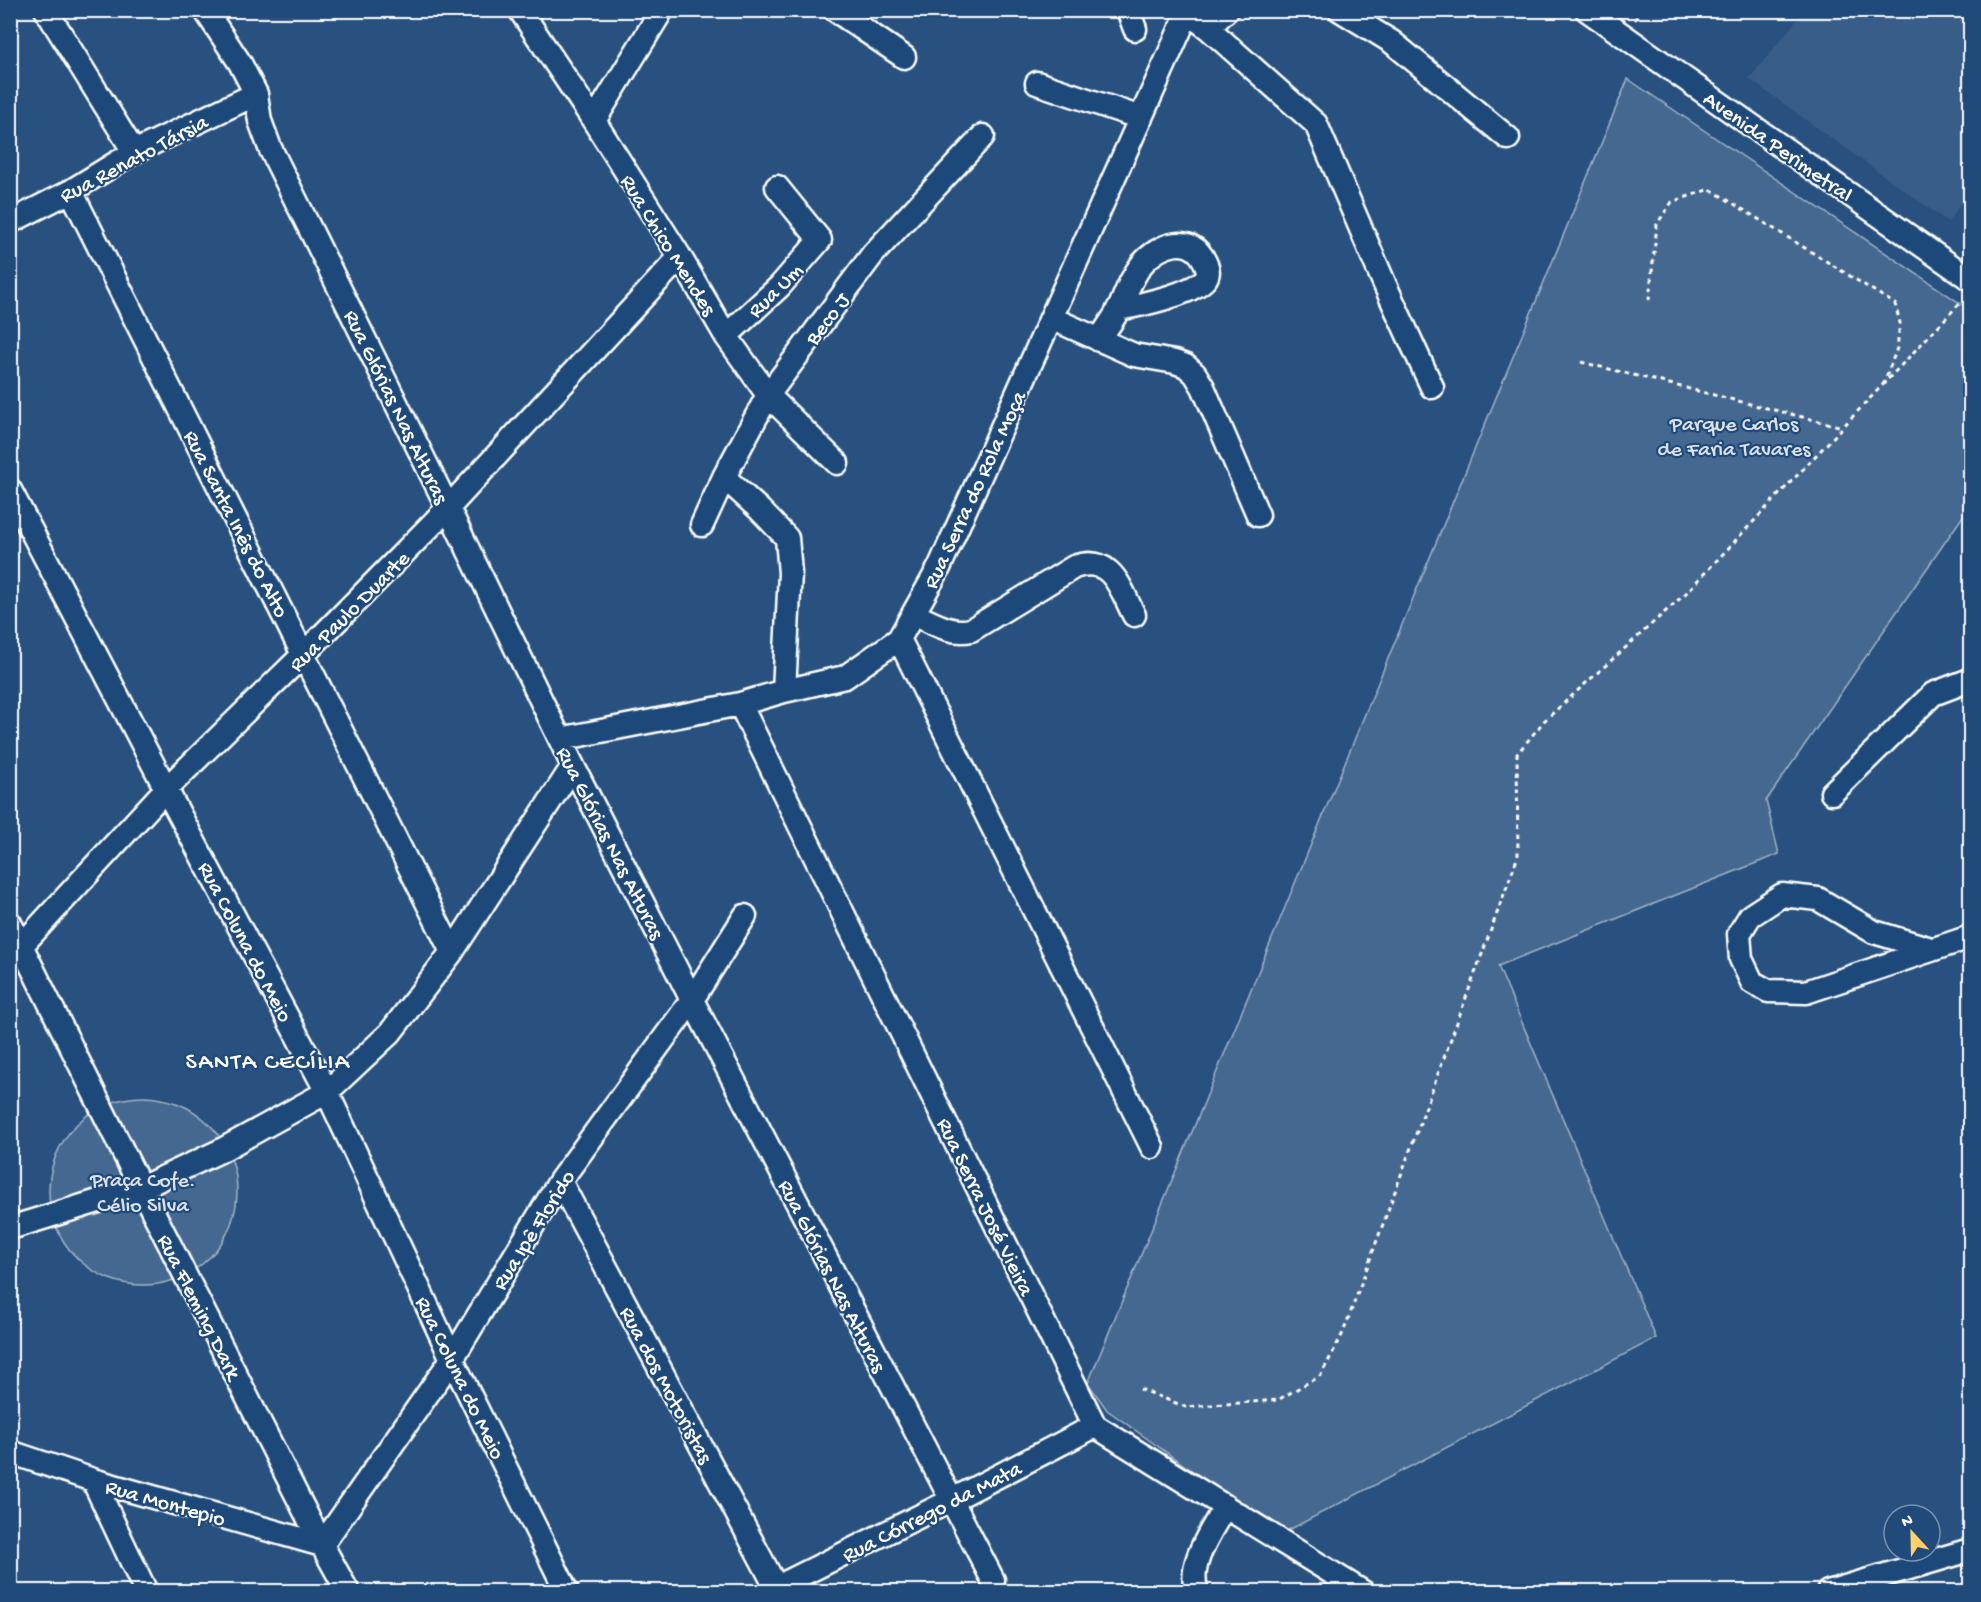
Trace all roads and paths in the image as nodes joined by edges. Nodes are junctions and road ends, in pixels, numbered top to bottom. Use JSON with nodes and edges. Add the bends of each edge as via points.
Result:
{"nodes":[{"id":1,"x":46,"y":10,"type":"edge"},
{"id":2,"x":205,"y":10,"type":"edge"},
{"id":3,"x":520,"y":10,"type":"edge"},
{"id":4,"x":662,"y":10,"type":"edge"},
{"id":5,"x":835,"y":10,"type":"edge"},
{"id":6,"x":1227,"y":10,"type":"edge"},
{"id":7,"x":1340,"y":10,"type":"edge"},
{"id":8,"x":1587,"y":10,"type":"edge"},
{"id":9,"x":1188,"y":12,"type":"edge"},
{"id":10,"x":1208,"y":28,"type":"junction"},
{"id":11,"x":904,"y":57,"type":"dead end"},
{"id":12,"x":1037,"y":82,"type":"dead end"},
{"id":13,"x":255,"y":94,"type":"junction"},
{"id":14,"x":1141,"y":118,"type":"junction"},
{"id":15,"x":594,"y":121,"type":"junction"},
{"id":16,"x":983,"y":136,"type":"dead end"},
{"id":17,"x":1508,"y":138,"type":"dead end"},
{"id":18,"x":134,"y":152,"type":"junction"},
{"id":19,"x":777,"y":186,"type":"dead end"},
{"id":20,"x":71,"y":191,"type":"junction"},
{"id":21,"x":14,"y":213,"type":"edge"},
{"id":22,"x":680,"y":257,"type":"junction"},
{"id":23,"x":1971,"y":279,"type":"edge"},
{"id":24,"x":1649,"y":300,"type":"dead end"},
{"id":25,"x":1960,"y":303,"type":"dead end"},
{"id":26,"x":1118,"y":309,"type":"dead end"},
{"id":27,"x":1051,"y":318,"type":"junction"},
{"id":28,"x":726,"y":336,"type":"junction"},
{"id":29,"x":1099,"y":340,"type":"junction"},
{"id":30,"x":1581,"y":362,"type":"dead end"},
{"id":31,"x":1884,"y":384,"type":"junction"},
{"id":32,"x":1432,"y":387,"type":"dead end"},
{"id":33,"x":768,"y":395,"type":"junction"},
{"id":34,"x":1843,"y":427,"type":"junction"},
{"id":35,"x":837,"y":463,"type":"dead end"},
{"id":36,"x":724,"y":477,"type":"junction"},
{"id":37,"x":10,"y":490,"type":"edge"},
{"id":38,"x":448,"y":508,"type":"junction"},
{"id":39,"x":1258,"y":515,"type":"dead end"},
{"id":40,"x":702,"y":525,"type":"dead end"},
{"id":41,"x":913,"y":614,"type":"junction"},
{"id":42,"x":1134,"y":615,"type":"dead end"},
{"id":43,"x":899,"y":639,"type":"junction"},
{"id":44,"x":304,"y":654,"type":"junction"},
{"id":45,"x":1971,"y":681,"type":"edge"},
{"id":46,"x":784,"y":691,"type":"junction"},
{"id":47,"x":740,"y":704,"type":"junction"},
{"id":48,"x":560,"y":739,"type":"junction"},
{"id":49,"x":573,"y":766,"type":"junction"},
{"id":50,"x":166,"y":789,"type":"junction"},
{"id":51,"x":1832,"y":794,"type":"dead end"},
{"id":52,"x":745,"y":916,"type":"dead end"},
{"id":53,"x":10,"y":923,"type":"edge"},
{"id":54,"x":1971,"y":937,"type":"edge"},
{"id":55,"x":1931,"y":949,"type":"junction"},
{"id":56,"x":16,"y":952,"type":"edge"},
{"id":57,"x":453,"y":952,"type":"junction"},
{"id":58,"x":692,"y":1000,"type":"junction"},
{"id":59,"x":327,"y":1092,"type":"junction"},
{"id":60,"x":1152,"y":1147,"type":"dead end"},
{"id":61,"x":560,"y":1181,"type":"junction"},
{"id":62,"x":141,"y":1188,"type":"junction"},
{"id":63,"x":10,"y":1228,"type":"edge"},
{"id":64,"x":452,"y":1359,"type":"junction"},
{"id":65,"x":1140,"y":1389,"type":"dead end"},
{"id":66,"x":1095,"y":1426,"type":"junction"},
{"id":67,"x":10,"y":1452,"type":"edge"},
{"id":68,"x":93,"y":1480,"type":"junction"},
{"id":69,"x":950,"y":1501,"type":"junction"},
{"id":70,"x":1225,"y":1506,"type":"junction"},
{"id":71,"x":322,"y":1545,"type":"junction"},
{"id":72,"x":1971,"y":1550,"type":"edge"},
{"id":73,"x":993,"y":1580,"type":"dead end"},
{"id":74,"x":772,"y":1589,"type":"edge"},
{"id":75,"x":146,"y":1592,"type":"edge"},
{"id":76,"x":348,"y":1592,"type":"edge"},
{"id":77,"x":567,"y":1592,"type":"edge"},
{"id":78,"x":1197,"y":1592,"type":"edge"},
{"id":79,"x":1363,"y":1592,"type":"edge"},
{"id":80,"x":1828,"y":1592,"type":"edge"}],
"edges":[{"from":1,"to":18,"type":"street"},
{"from":2,"to":13,"type":"street","name":"Rua Glórias Nas Alturas"},
{"from":3,"to":15,"type":"street","name":"Rua Chico Mendes"},
{"from":4,"to":15,"type":"street"},
{"from":5,"to":11,"type":"street"},
{"from":6,"to":10,"type":"street"},
{"from":7,"to":17,"type":"street","via":[[1392,42]]},
{"from":8,"to":23,"type":"street","name":"Avenida Perimetral"},
{"from":9,"to":10,"type":"street"},
{"from":9,"to":14,"type":"street","name":"Rua Serra do Rola Moça"},
{"from":10,"to":32,"type":"street","via":[[1316,124]]},
{"from":12,"to":14,"type":"street"},
{"from":13,"to":18,"type":"street","name":"Rua Renato Társia"},
{"from":13,"to":38,"type":"street","name":"Rua Glórias Nas Alturas","via":[[270,148]]},
{"from":14,"to":27,"type":"street","name":"Rua Serra do Rola Moça"},
{"from":15,"to":22,"type":"street","name":"Rua Chico Mendes"},
{"from":16,"to":33,"type":"street","name":"Beco J","via":[[873,254]]},
{"from":18,"to":20,"type":"street","name":"Rua Renato Társia"},
{"from":19,"to":28,"type":"street","name":"Rua Um","via":[[820,240],[780,286]]},
{"from":20,"to":21,"type":"street","name":"Rua Renato Társia"},
{"from":20,"to":44,"type":"street","name":"Rua Santa Inês do Alto"},
{"from":22,"to":28,"type":"street","name":"Rua Chico Mendes"},
{"from":22,"to":38,"type":"street","name":"Rua Paulo Duarte"},
{"from":24,"to":31,"type":"path","via":[[1657,224],[1672,202],[1710,189],[1895,304],[1900,323],[1898,340]]},
{"from":25,"to":31,"type":"path"},
{"from":26,"to":29,"type":"street"},
{"from":27,"to":29,"type":"street"},
{"from":27,"to":41,"type":"street","name":"Rua Serra do Rola Moça","via":[[939,568]]},
{"from":28,"to":33,"type":"street","name":"Rua Chico Mendes"},
{"from":29,"to":39,"type":"street","via":[[1134,355],[1175,362],[1195,374]]},
{"from":30,"to":34,"type":"path"},
{"from":31,"to":34,"type":"path"},
{"from":33,"to":35,"type":"street","name":"Rua Chico Mendes"},
{"from":33,"to":36,"type":"street","name":"Beco J"},
{"from":34,"to":65,"type":"path","via":[[1685,594],[1544,721],[1517,754],[1518,856],[1343,1332],[1321,1375],[1278,1400],[1255,1402],[1186,1407]]},
{"from":36,"to":40,"type":"street","name":"Beco J"},
{"from":36,"to":46,"type":"street","via":[[787,538],[790,573]]},
{"from":37,"to":50,"type":"street","name":"Rua Coluna do Meio"},
{"from":38,"to":44,"type":"street","name":"Rua Paulo Duarte"},
{"from":38,"to":48,"type":"street","name":"Rua Glórias Nas Alturas"},
{"from":41,"to":42,"type":"street","via":[[954,632],[963,632],[1086,563],[1097,564],[1113,575]]},
{"from":41,"to":43,"type":"street","name":"Rua Serra do Rola Moça"},
{"from":43,"to":46,"type":"street","name":"Rua Serra do Rola Moça","via":[[845,677]]},
{"from":43,"to":60,"type":"street"},
{"from":44,"to":50,"type":"street","name":"Rua Paulo Duarte"},
{"from":44,"to":57,"type":"street","name":"Rua Santa Inês do Alto"},
{"from":45,"to":51,"type":"street","via":[[1933,694]]},
{"from":46,"to":47,"type":"street","name":"Rua Serra do Rola Moça"},
{"from":47,"to":48,"type":"street","name":"Rua Serra do Rola Moça"},
{"from":47,"to":66,"type":"street","name":"Rua Serra José Vieira"},
{"from":48,"to":49,"type":"street","name":"Rua Glórias Nas Alturas"},
{"from":49,"to":57,"type":"street"},
{"from":49,"to":58,"type":"street","name":"Rua Glórias Nas Alturas"},
{"from":50,"to":56,"type":"street","name":"Rua Paulo Duarte"},
{"from":50,"to":59,"type":"street","name":"Rua Coluna do Meio"},
{"from":52,"to":58,"type":"street","name":"Rua Ipê Florido"},
{"from":53,"to":56,"type":"street","name":"Rua Fleming Dark"},
{"from":54,"to":55,"type":"street"},
{"from":55,"to":55,"type":"street","via":[[1806,992],[1767,992],[1752,982],[1741,959],[1739,934],[1750,916],[1782,895],[1818,899],[1874,932]]},
{"from":56,"to":62,"type":"street","name":"Rua Fleming Dark"},
{"from":57,"to":59,"type":"street","via":[[390,1033]]},
{"from":58,"to":61,"type":"street","name":"Rua Ipê Florido"},
{"from":58,"to":69,"type":"street","name":"Rua Glórias Nas Alturas"},
{"from":59,"to":62,"type":"street","via":[[220,1151]]},
{"from":59,"to":64,"type":"street","name":"Rua Coluna do Meio"},
{"from":61,"to":64,"type":"street","name":"Rua Ipê Florido"},
{"from":61,"to":74,"type":"street","name":"Rua dos Motoristas"},
{"from":62,"to":63,"type":"street"},
{"from":62,"to":71,"type":"street","name":"Rua Fleming Dark"},
{"from":64,"to":71,"type":"street","name":"Rua Ipê Florido"},
{"from":64,"to":77,"type":"street","name":"Rua Coluna do Meio"},
{"from":66,"to":69,"type":"street","name":"Rua Córrego da Mata"},
{"from":66,"to":70,"type":"street"},
{"from":67,"to":68,"type":"street","name":"Rua Montepio"},
{"from":68,"to":71,"type":"street","name":"Rua Montepio"},
{"from":68,"to":75,"type":"street"},
{"from":69,"to":73,"type":"street","name":"Rua Glórias Nas Alturas"},
{"from":69,"to":74,"type":"street","name":"Rua Córrego da Mata"},
{"from":70,"to":78,"type":"street","via":[[1198,1555]]},
{"from":70,"to":79,"type":"street"},
{"from":71,"to":76,"type":"street","name":"Rua Fleming Dark"},
{"from":72,"to":80,"type":"street"}]}
